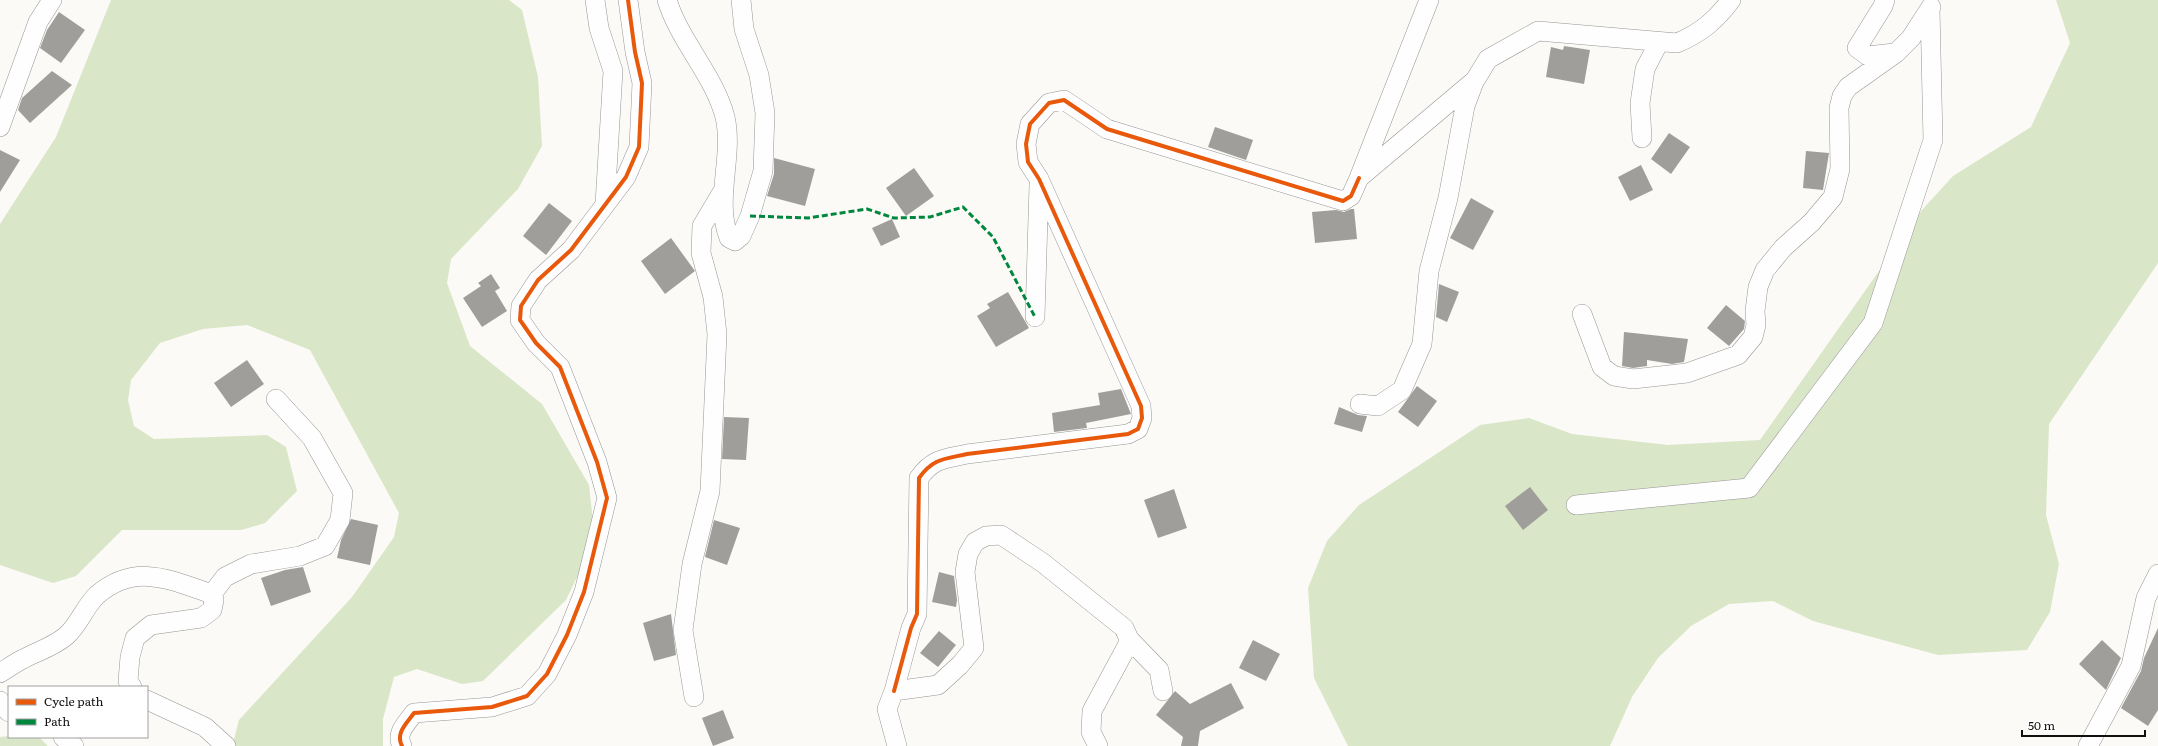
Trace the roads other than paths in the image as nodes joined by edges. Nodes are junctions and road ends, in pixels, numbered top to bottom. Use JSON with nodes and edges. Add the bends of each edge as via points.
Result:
{"nodes":[{"id":1,"x":52,"y":0,"type":"edge"},
{"id":2,"x":595,"y":0,"type":"edge"},
{"id":3,"x":628,"y":0,"type":"edge"},
{"id":4,"x":667,"y":0,"type":"edge"},
{"id":5,"x":741,"y":0,"type":"edge"},
{"id":6,"x":1430,"y":0,"type":"edge"},
{"id":7,"x":1731,"y":0,"type":"edge"},
{"id":8,"x":1885,"y":0,"type":"edge"},
{"id":9,"x":1932,"y":5,"type":"edge"},
{"id":10,"x":1659,"y":42,"type":"junction"},
{"id":11,"x":1896,"y":53,"type":"junction"},
{"id":12,"x":1474,"y":82,"type":"junction"},
{"id":13,"x":0,"y":127,"type":"edge"},
{"id":14,"x":1642,"y":138,"type":"dead end"},
{"id":15,"x":1359,"y":178,"type":"junction"},
{"id":16,"x":1039,"y":179,"type":"junction"},
{"id":17,"x":724,"y":189,"type":"junction"},
{"id":18,"x":605,"y":204,"type":"junction"},
{"id":19,"x":1582,"y":314,"type":"dead end"},
{"id":20,"x":1035,"y":317,"type":"dead end"},
{"id":21,"x":276,"y":399,"type":"dead end"},
{"id":22,"x":1360,"y":404,"type":"dead end"},
{"id":23,"x":1576,"y":505,"type":"dead end"},
{"id":24,"x":2158,"y":574,"type":"edge"},
{"id":25,"x":212,"y":594,"type":"junction"},
{"id":26,"x":1129,"y":638,"type":"junction"},
{"id":27,"x":0,"y":673,"type":"edge"},
{"id":28,"x":131,"y":686,"type":"edge"},
{"id":29,"x":894,"y":691,"type":"junction"},
{"id":30,"x":1163,"y":691,"type":"dead end"},
{"id":31,"x":694,"y":697,"type":"dead end"},
{"id":32,"x":148,"y":700,"type":"edge"},
{"id":33,"x":0,"y":701,"type":"edge"},
{"id":34,"x":8,"y":711,"type":"edge"},
{"id":35,"x":64,"y":738,"type":"edge"},
{"id":36,"x":74,"y":746,"type":"edge"},
{"id":37,"x":226,"y":746,"type":"edge"},
{"id":38,"x":402,"y":746,"type":"edge"},
{"id":39,"x":897,"y":746,"type":"edge"},
{"id":40,"x":1098,"y":746,"type":"edge"},
{"id":41,"x":2088,"y":746,"type":"edge"}],
"edges":[{"from":1,"to":13,"type":"street","via":[[38,22]]},
{"from":2,"to":18,"type":"street","via":[[599,28],[613,71]]},
{"from":3,"to":18,"type":"street","via":[[642,83],[639,147],[626,177]]},
{"from":4,"to":17,"type":"street","via":[[673,18],[719,98],[726,134]]},
{"from":5,"to":17,"type":"street","via":[[744,28],[759,75],[765,113],[763,171],[750,216],[741,236],[735,241],[730,238],[726,228]]},
{"from":6,"to":15,"type":"street"},
{"from":7,"to":10,"type":"street","via":[[1718,18],[1696,35],[1677,43]]},
{"from":8,"to":11,"type":"street","via":[[1858,48],[1868,56]]},
{"from":9,"to":11,"type":"street","via":[[1911,38]]},
{"from":9,"to":23,"type":"street","via":[[1933,140],[1873,323],[1749,488]]},
{"from":10,"to":12,"type":"street","via":[[1538,31],[1488,59]]},
{"from":10,"to":14,"type":"street","via":[[1645,69],[1640,103]]},
{"from":11,"to":19,"type":"street","via":[[1848,87],[1842,96],[1839,108],[1840,169],[1833,197],[1765,270],[1758,287],[1753,337],[1738,355],[1687,373],[1633,379],[1614,376],[1602,367]]},
{"from":12,"to":15,"type":"street"},
{"from":12,"to":22,"type":"street","via":[[1465,106],[1448,198],[1429,271],[1422,344],[1402,390],[1378,406]]},
{"from":15,"to":16,"type":"street","via":[[1351,196],[1342,200],[1107,129],[1064,100],[1049,103],[1030,124],[1026,144],[1028,162]]},
{"from":16,"to":20,"type":"street"},
{"from":16,"to":29,"type":"street","via":[[1141,406],[1142,418],[1138,429],[1128,434],[967,454],[928,466],[919,478],[917,614]]},
{"from":17,"to":31,"type":"street","via":[[702,226],[701,252],[713,297],[716,334],[710,491],[692,564],[683,630]]},
{"from":18,"to":38,"type":"street","via":[[571,250],[538,280],[521,306],[520,320],[536,343],[560,367],[597,462],[607,498],[584,592],[567,635],[547,674],[527,696],[492,707],[414,713],[400,731],[399,741]]},
{"from":21,"to":25,"type":"street","via":[[312,438],[344,493],[340,520],[325,546],[300,556],[250,564],[225,577]]},
{"from":24,"to":41,"type":"street","via":[[2146,598],[2131,666]]},
{"from":25,"to":27,"type":"street","via":[[162,577],[136,576],[115,584],[97,595],[66,636]]},
{"from":25,"to":28,"type":"street","via":[[212,610],[201,618],[151,624],[135,638],[128,681]]},
{"from":26,"to":29,"type":"street","via":[[1124,628],[1044,563],[1001,535],[986,536],[975,542],[968,554],[965,572],[974,648],[938,685]]},
{"from":26,"to":30,"type":"street","via":[[1159,670]]},
{"from":26,"to":40,"type":"street","via":[[1092,711],[1091,732]]},
{"from":29,"to":39,"type":"street","via":[[887,709]]},
{"from":32,"to":37,"type":"street","via":[[205,727]]},
{"from":33,"to":34,"type":"street"},
{"from":35,"to":36,"type":"street"}]}
